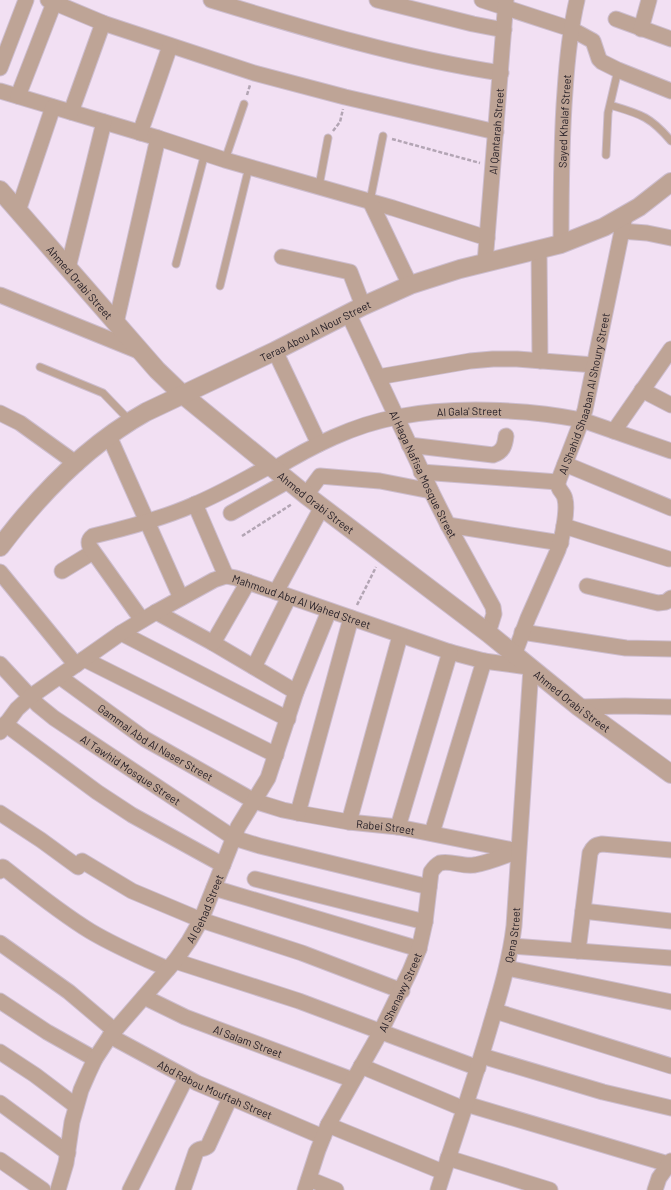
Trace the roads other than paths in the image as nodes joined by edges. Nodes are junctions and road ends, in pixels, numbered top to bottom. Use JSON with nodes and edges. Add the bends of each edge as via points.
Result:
{"nodes":[{"id":1,"x":26,"y":0,"type":"edge"},
{"id":2,"x":211,"y":0,"type":"edge"},
{"id":3,"x":378,"y":0,"type":"edge"},
{"id":4,"x":482,"y":0,"type":"edge"},
{"id":5,"x":577,"y":0,"type":"edge"},
{"id":6,"x":649,"y":0,"type":"edge"},
{"id":7,"x":51,"y":2,"type":"edge"},
{"id":8,"x":506,"y":4,"type":"edge"},
{"id":9,"x":616,"y":18,"type":"dead end"},
{"id":10,"x":103,"y":23,"type":"junction"},
{"id":11,"x":571,"y":29,"type":"junction"},
{"id":12,"x":642,"y":29,"type":"junction"},
{"id":13,"x":504,"y":30,"type":"junction"},
{"id":14,"x":671,"y":39,"type":"edge"},
{"id":15,"x":170,"y":46,"type":"junction"},
{"id":16,"x":0,"y":68,"type":"edge"},
{"id":17,"x":618,"y":70,"type":"junction"},
{"id":18,"x":501,"y":73,"type":"junction"},
{"id":19,"x":0,"y":91,"type":"edge"},
{"id":20,"x":671,"y":91,"type":"edge"},
{"id":21,"x":18,"y":96,"type":"junction"},
{"id":22,"x":244,"y":104,"type":"road end"},
{"id":23,"x":610,"y":105,"type":"junction"},
{"id":24,"x":53,"y":107,"type":"junction"},
{"id":25,"x":71,"y":112,"type":"junction"},
{"id":26,"x":104,"y":122,"type":"junction"},
{"id":27,"x":496,"y":132,"type":"junction"},
{"id":28,"x":140,"y":133,"type":"junction"},
{"id":29,"x":383,"y":136,"type":"road end"},
{"id":30,"x":158,"y":138,"type":"junction"},
{"id":31,"x":328,"y":138,"type":"road end"},
{"id":32,"x":671,"y":141,"type":"edge"},
{"id":33,"x":205,"y":153,"type":"junction"},
{"id":34,"x":606,"y":155,"type":"dead end"},
{"id":35,"x":225,"y":160,"type":"junction"},
{"id":36,"x":249,"y":167,"type":"junction"},
{"id":37,"x":671,"y":182,"type":"edge"},
{"id":38,"x":319,"y":186,"type":"junction"},
{"id":39,"x":0,"y":190,"type":"edge"},
{"id":40,"x":370,"y":201,"type":"junction"},
{"id":41,"x":18,"y":211,"type":"junction"},
{"id":42,"x":623,"y":224,"type":"junction"},
{"id":43,"x":488,"y":238,"type":"junction"},
{"id":44,"x":671,"y":238,"type":"edge"},
{"id":45,"x":562,"y":244,"type":"junction"},
{"id":46,"x":539,"y":250,"type":"junction"},
{"id":47,"x":282,"y":257,"type":"dead end"},
{"id":48,"x":485,"y":263,"type":"junction"},
{"id":49,"x":176,"y":264,"type":"dead end"},
{"id":50,"x":68,"y":268,"type":"junction"},
{"id":51,"x":410,"y":285,"type":"junction"},
{"id":52,"x":220,"y":286,"type":"dead end"},
{"id":53,"x":0,"y":294,"type":"edge"},
{"id":54,"x":356,"y":310,"type":"junction"},
{"id":55,"x":116,"y":323,"type":"junction"},
{"id":56,"x":275,"y":351,"type":"junction"},
{"id":57,"x":141,"y":352,"type":"junction"},
{"id":58,"x":668,"y":357,"type":"edge"},
{"id":59,"x":540,"y":361,"type":"junction"},
{"id":60,"x":594,"y":365,"type":"junction"},
{"id":61,"x":40,"y":367,"type":"dead end"},
{"id":62,"x":378,"y":377,"type":"junction"},
{"id":63,"x":642,"y":390,"type":"junction"},
{"id":64,"x":182,"y":394,"type":"junction"},
{"id":65,"x":671,"y":405,"type":"edge"},
{"id":66,"x":0,"y":413,"type":"edge"},
{"id":67,"x":396,"y":417,"type":"junction"},
{"id":68,"x":582,"y":420,"type":"junction"},
{"id":69,"x":130,"y":421,"type":"junction"},
{"id":70,"x":614,"y":431,"type":"junction"},
{"id":71,"x":110,"y":436,"type":"junction"},
{"id":72,"x":506,"y":436,"type":"dead end"},
{"id":73,"x":319,"y":444,"type":"junction"},
{"id":74,"x":410,"y":446,"type":"junction"},
{"id":75,"x":671,"y":451,"type":"edge"},
{"id":76,"x":77,"y":464,"type":"junction"},
{"id":77,"x":565,"y":464,"type":"junction"},
{"id":78,"x":272,"y":467,"type":"junction"},
{"id":79,"x":422,"y":472,"type":"junction"},
{"id":80,"x":288,"y":481,"type":"junction"},
{"id":81,"x":558,"y":482,"type":"junction"},
{"id":82,"x":431,"y":492,"type":"junction"},
{"id":83,"x":306,"y":495,"type":"junction"},
{"id":84,"x":195,"y":504,"type":"junction"},
{"id":85,"x":322,"y":507,"type":"junction"},
{"id":86,"x":671,"y":508,"type":"edge"},
{"id":87,"x":231,"y":514,"type":"dead end"},
{"id":88,"x":148,"y":522,"type":"junction"},
{"id":89,"x":448,"y":525,"type":"junction"},
{"id":90,"x":564,"y":526,"type":"junction"},
{"id":91,"x":561,"y":543,"type":"junction"},
{"id":92,"x":0,"y":547,"type":"edge"},
{"id":93,"x":93,"y":552,"type":"junction"},
{"id":94,"x":669,"y":559,"type":"dead end"},
{"id":95,"x":62,"y":571,"type":"dead end"},
{"id":96,"x":0,"y":572,"type":"edge"},
{"id":97,"x":226,"y":576,"type":"junction"},
{"id":98,"x":248,"y":582,"type":"junction"},
{"id":99,"x":587,"y":586,"type":"dead end"},
{"id":100,"x":283,"y":595,"type":"junction"},
{"id":101,"x":181,"y":598,"type":"junction"},
{"id":102,"x":671,"y":598,"type":"edge"},
{"id":103,"x":329,"y":611,"type":"junction"},
{"id":104,"x":156,"y":612,"type":"junction"},
{"id":105,"x":351,"y":618,"type":"junction"},
{"id":106,"x":142,"y":620,"type":"junction"},
{"id":107,"x":522,"y":632,"type":"junction"},
{"id":108,"x":121,"y":633,"type":"junction"},
{"id":109,"x":488,"y":633,"type":"junction"},
{"id":110,"x":400,"y":636,"type":"junction"},
{"id":111,"x":213,"y":643,"type":"junction"},
{"id":112,"x":671,"y":649,"type":"edge"},
{"id":113,"x":450,"y":652,"type":"junction"},
{"id":114,"x":514,"y":655,"type":"junction"},
{"id":115,"x":484,"y":661,"type":"junction"},
{"id":116,"x":80,"y":662,"type":"junction"},
{"id":117,"x":0,"y":664,"type":"edge"},
{"id":118,"x":254,"y":667,"type":"junction"},
{"id":119,"x":530,"y":668,"type":"junction"},
{"id":120,"x":60,"y":677,"type":"junction"},
{"id":121,"x":296,"y":692,"type":"junction"},
{"id":122,"x":30,"y":697,"type":"junction"},
{"id":123,"x":579,"y":707,"type":"junction"},
{"id":124,"x":671,"y":707,"type":"edge"},
{"id":125,"x":288,"y":719,"type":"junction"},
{"id":126,"x":3,"y":728,"type":"edge"},
{"id":127,"x":276,"y":755,"type":"junction"},
{"id":128,"x":671,"y":774,"type":"edge"},
{"id":129,"x":254,"y":801,"type":"junction"},
{"id":130,"x":0,"y":813,"type":"edge"},
{"id":131,"x":298,"y":813,"type":"junction"},
{"id":132,"x":349,"y":822,"type":"junction"},
{"id":133,"x":398,"y":827,"type":"junction"},
{"id":134,"x":432,"y":833,"type":"junction"},
{"id":135,"x":234,"y":838,"type":"junction"},
{"id":136,"x":671,"y":850,"type":"edge"},
{"id":137,"x":518,"y":851,"type":"junction"},
{"id":138,"x":223,"y":865,"type":"junction"},
{"id":139,"x":0,"y":871,"type":"edge"},
{"id":140,"x":254,"y":879,"type":"dead end"},
{"id":141,"x":429,"y":887,"type":"junction"},
{"id":142,"x":214,"y":888,"type":"junction"},
{"id":143,"x":583,"y":911,"type":"junction"},
{"id":144,"x":201,"y":920,"type":"junction"},
{"id":145,"x":671,"y":921,"type":"edge"},
{"id":146,"x":425,"y":922,"type":"junction"},
{"id":147,"x":0,"y":943,"type":"edge"},
{"id":148,"x":512,"y":946,"type":"junction"},
{"id":149,"x":419,"y":949,"type":"junction"},
{"id":150,"x":578,"y":951,"type":"junction"},
{"id":151,"x":671,"y":958,"type":"edge"},
{"id":152,"x":172,"y":965,"type":"junction"},
{"id":153,"x":507,"y":968,"type":"junction"},
{"id":154,"x":402,"y":991,"type":"junction"},
{"id":155,"x":144,"y":997,"type":"junction"},
{"id":156,"x":0,"y":1001,"type":"edge"},
{"id":157,"x":671,"y":1002,"type":"edge"},
{"id":158,"x":495,"y":1011,"type":"junction"},
{"id":159,"x":380,"y":1032,"type":"junction"},
{"id":160,"x":112,"y":1034,"type":"junction"},
{"id":161,"x":0,"y":1052,"type":"edge"},
{"id":162,"x":95,"y":1059,"type":"junction"},
{"id":163,"x":480,"y":1062,"type":"junction"},
{"id":164,"x":361,"y":1066,"type":"junction"},
{"id":165,"x":671,"y":1066,"type":"edge"},
{"id":166,"x":186,"y":1078,"type":"junction"},
{"id":167,"x":353,"y":1080,"type":"junction"},
{"id":168,"x":230,"y":1098,"type":"junction"},
{"id":169,"x":0,"y":1102,"type":"edge"},
{"id":170,"x":76,"y":1106,"type":"junction"},
{"id":171,"x":465,"y":1106,"type":"junction"},
{"id":172,"x":671,"y":1108,"type":"edge"},
{"id":173,"x":325,"y":1131,"type":"junction"},
{"id":174,"x":68,"y":1153,"type":"junction"},
{"id":175,"x":0,"y":1160,"type":"edge"},
{"id":176,"x":446,"y":1165,"type":"junction"},
{"id":177,"x":668,"y":1168,"type":"edge"},
{"id":178,"x":307,"y":1184,"type":"edge"},
{"id":179,"x":43,"y":1190,"type":"edge"},
{"id":180,"x":58,"y":1190,"type":"edge"},
{"id":181,"x":130,"y":1190,"type":"edge"},
{"id":182,"x":183,"y":1190,"type":"edge"},
{"id":183,"x":336,"y":1190,"type":"edge"},
{"id":184,"x":438,"y":1190,"type":"edge"},
{"id":185,"x":550,"y":1190,"type":"edge"},
{"id":186,"x":655,"y":1190,"type":"edge"}],
"edges":[{"from":1,"to":16,"type":"street"},
{"from":2,"to":18,"type":"street","via":[[300,27],[394,51],[446,64]]},
{"from":3,"to":13,"type":"street"},
{"from":4,"to":8,"type":"street"},
{"from":5,"to":11,"type":"street","name":"Sayed Khalaf Street"},
{"from":6,"to":12,"type":"street"},
{"from":7,"to":10,"type":"street"},
{"from":7,"to":21,"type":"street"},
{"from":8,"to":11,"type":"street"},
{"from":8,"to":13,"type":"street","name":"Al Qantarah Street"},
{"from":9,"to":12,"type":"street"},
{"from":10,"to":15,"type":"street"},
{"from":10,"to":25,"type":"street"},
{"from":11,"to":17,"type":"street","via":[[593,41],[600,61]]},
{"from":11,"to":45,"type":"street","name":"Sayed Khalaf Street","via":[[562,150]]},
{"from":12,"to":14,"type":"street"},
{"from":13,"to":18,"type":"street","name":"Al Qantarah Street"},
{"from":15,"to":27,"type":"street","via":[[254,73]]},
{"from":15,"to":28,"type":"street"},
{"from":17,"to":20,"type":"street"},
{"from":17,"to":23,"type":"lane"},
{"from":18,"to":27,"type":"street","name":"Al Qantarah Street"},
{"from":19,"to":21,"type":"street"},
{"from":21,"to":24,"type":"street"},
{"from":22,"to":35,"type":"lane"},
{"from":23,"to":32,"type":"lane","via":[[639,114],[660,128]]},
{"from":23,"to":34,"type":"lane"},
{"from":24,"to":25,"type":"street"},
{"from":24,"to":41,"type":"street"},
{"from":25,"to":26,"type":"street"},
{"from":26,"to":28,"type":"street"},
{"from":26,"to":50,"type":"street"},
{"from":27,"to":43,"type":"street","name":"Al Qantarah Street"},
{"from":28,"to":30,"type":"street"},
{"from":29,"to":40,"type":"lane"},
{"from":30,"to":33,"type":"street"},
{"from":30,"to":55,"type":"street"},
{"from":31,"to":38,"type":"lane"},
{"from":33,"to":35,"type":"street"},
{"from":33,"to":49,"type":"lane"},
{"from":35,"to":36,"type":"street"},
{"from":36,"to":38,"type":"street"},
{"from":36,"to":52,"type":"lane"},
{"from":37,"to":42,"type":"street","name":"Teraa Abou Al Nour Street"},
{"from":38,"to":40,"type":"street"},
{"from":39,"to":41,"type":"street","name":"Ahmed Orabi Street"},
{"from":40,"to":43,"type":"street"},
{"from":40,"to":51,"type":"street"},
{"from":41,"to":50,"type":"street","name":"Ahmed Orabi Street"},
{"from":42,"to":44,"type":"street"},
{"from":42,"to":45,"type":"street","name":"Teraa Abou Al Nour Street","via":[[604,227]]},
{"from":42,"to":60,"type":"street","name":"Al Shahid Shaaban Al Shoury Street"},
{"from":43,"to":48,"type":"street","name":"Al Qantarah Street"},
{"from":45,"to":46,"type":"street","name":"Teraa Abou Al Nour Street"},
{"from":46,"to":48,"type":"street","name":"Teraa Abou Al Nour Street"},
{"from":46,"to":59,"type":"street"},
{"from":47,"to":54,"type":"street","name":"Al Haga Nafisa Mosque Street","via":[[350,272]]},
{"from":48,"to":51,"type":"street","name":"Teraa Abou Al Nour Street"},
{"from":50,"to":55,"type":"street","name":"Ahmed Orabi Street"},
{"from":51,"to":54,"type":"street","name":"Teraa Abou Al Nour Street"},
{"from":53,"to":57,"type":"street"},
{"from":54,"to":56,"type":"street","name":"Teraa Abou Al Nour Street"},
{"from":54,"to":62,"type":"street","name":"Al Haga Nafisa Mosque Street"},
{"from":55,"to":57,"type":"street","name":"Ahmed Orabi Street"},
{"from":56,"to":64,"type":"street","name":"Teraa Abou Al Nour Street"},
{"from":56,"to":73,"type":"street"},
{"from":57,"to":64,"type":"street","name":"Ahmed Orabi Street"},
{"from":58,"to":63,"type":"street"},
{"from":59,"to":60,"type":"street"},
{"from":59,"to":62,"type":"street","via":[[470,361]]},
{"from":60,"to":68,"type":"street","name":"Al Shahid Shaaban Al Shoury Street"},
{"from":61,"to":69,"type":"lane","via":[[103,393]]},
{"from":62,"to":67,"type":"street","name":"Al Haga Nafisa Mosque Street"},
{"from":63,"to":65,"type":"street"},
{"from":63,"to":70,"type":"street"},
{"from":64,"to":69,"type":"street","name":"Teraa Abou Al Nour Street"},
{"from":64,"to":78,"type":"street","name":"Ahmed Orabi Street"},
{"from":66,"to":76,"type":"street","via":[[20,423]]},
{"from":67,"to":68,"type":"street","name":"Al Gala' Street","via":[[470,411],[552,414]]},
{"from":67,"to":73,"type":"street","name":"Al Gala' Street","via":[[363,426]]},
{"from":67,"to":74,"type":"street","name":"Al Haga Nafisa Mosque Street"},
{"from":68,"to":70,"type":"street","name":"Al Gala' Street"},
{"from":68,"to":77,"type":"street","name":"Al Shahid Shaaban Al Shoury Street"},
{"from":69,"to":71,"type":"street","name":"Teraa Abou Al Nour Street"},
{"from":70,"to":75,"type":"street","name":"Al Gala' Street"},
{"from":71,"to":76,"type":"street","name":"Teraa Abou Al Nour Street"},
{"from":71,"to":88,"type":"street"},
{"from":72,"to":74,"type":"street","via":[[501,452],[493,455]]},
{"from":73,"to":78,"type":"street","name":"Al Gala' Street"},
{"from":74,"to":79,"type":"street","name":"Al Haga Nafisa Mosque Street"},
{"from":76,"to":92,"type":"street","name":"Teraa Abou Al Nour Street","via":[[39,500]]},
{"from":77,"to":81,"type":"street","name":"Al Shahid Shaaban Al Shoury Street"},
{"from":77,"to":86,"type":"street"},
{"from":78,"to":80,"type":"street","name":"Ahmed Orabi Street"},
{"from":78,"to":84,"type":"street","name":"Al Gala' Street"},
{"from":79,"to":81,"type":"street"},
{"from":79,"to":82,"type":"street","name":"Al Haga Nafisa Mosque Street"},
{"from":80,"to":83,"type":"street","name":"Ahmed Orabi Street"},
{"from":80,"to":87,"type":"street"},
{"from":81,"to":90,"type":"street","name":"Al Shahid Shaaban Al Shoury Street","via":[[558,489],[565,500]]},
{"from":82,"to":83,"type":"street","via":[[380,481],[320,476]]},
{"from":82,"to":89,"type":"street","name":"Al Haga Nafisa Mosque Street"},
{"from":83,"to":85,"type":"street","name":"Ahmed Orabi Street"},
{"from":84,"to":88,"type":"street","name":"Al Gala' Street"},
{"from":84,"to":97,"type":"street"},
{"from":85,"to":100,"type":"street"},
{"from":85,"to":109,"type":"street","name":"Ahmed Orabi Street"},
{"from":88,"to":93,"type":"street","name":"Al Gala' Street","via":[[93,536],[89,544]]},
{"from":88,"to":101,"type":"street"},
{"from":89,"to":91,"type":"street"},
{"from":89,"to":109,"type":"street","name":"Al Haga Nafisa Mosque Street","via":[[493,607],[494,614]]},
{"from":90,"to":91,"type":"street","name":"Al Shahid Shaaban Al Shoury Street"},
{"from":90,"to":94,"type":"street"},
{"from":91,"to":107,"type":"street","name":"Al Shahid Shaaban Al Shoury Street"},
{"from":93,"to":95,"type":"street"},
{"from":93,"to":106,"type":"street"},
{"from":96,"to":116,"type":"street"},
{"from":97,"to":98,"type":"street","name":"Mahmoud Abd Al Wahed Street"},
{"from":97,"to":101,"type":"street","name":"Mahmoud Abd Al Wahed Street"},
{"from":98,"to":100,"type":"street","name":"Mahmoud Abd Al Wahed Street"},
{"from":98,"to":111,"type":"street"},
{"from":99,"to":102,"type":"street","via":[[658,603]]},
{"from":100,"to":103,"type":"street","name":"Mahmoud Abd Al Wahed Street"},
{"from":100,"to":118,"type":"street"},
{"from":101,"to":104,"type":"street","name":"Mahmoud Abd Al Wahed Street"},
{"from":103,"to":105,"type":"street","name":"Mahmoud Abd Al Wahed Street"},
{"from":103,"to":121,"type":"street","name":"Al Gehad Street"},
{"from":104,"to":106,"type":"street","name":"Mahmoud Abd Al Wahed Street"},
{"from":104,"to":111,"type":"street"},
{"from":105,"to":110,"type":"street","name":"Mahmoud Abd Al Wahed Street"},
{"from":105,"to":131,"type":"street"},
{"from":106,"to":108,"type":"street","name":"Mahmoud Abd Al Wahed Street"},
{"from":107,"to":112,"type":"street","via":[[626,648]]},
{"from":107,"to":114,"type":"street","name":"Al Shahid Shaaban Al Shoury Street"},
{"from":108,"to":116,"type":"street","name":"Mahmoud Abd Al Wahed Street"},
{"from":108,"to":125,"type":"street"},
{"from":109,"to":114,"type":"street","name":"Ahmed Orabi Street"},
{"from":110,"to":113,"type":"street","name":"Mahmoud Abd Al Wahed Street"},
{"from":110,"to":132,"type":"street"},
{"from":111,"to":118,"type":"street"},
{"from":113,"to":115,"type":"street","name":"Mahmoud Abd Al Wahed Street"},
{"from":113,"to":133,"type":"street"},
{"from":114,"to":119,"type":"street","name":"Ahmed Orabi Street"},
{"from":115,"to":119,"type":"street","name":"Mahmoud Abd Al Wahed Street"},
{"from":115,"to":134,"type":"street"},
{"from":116,"to":120,"type":"street","name":"Mahmoud Abd Al Wahed Street"},
{"from":116,"to":127,"type":"street"},
{"from":117,"to":122,"type":"street","name":"Al Tawhid Mosque Street"},
{"from":118,"to":121,"type":"street"},
{"from":119,"to":123,"type":"street","name":"Ahmed Orabi Street"},
{"from":119,"to":137,"type":"street","name":"Qena Street"},
{"from":120,"to":122,"type":"street","name":"Mahmoud Abd Al Wahed Street"},
{"from":120,"to":129,"type":"street","name":"Gammal Abd Al Naser Street","via":[[145,738]]},
{"from":121,"to":125,"type":"street","name":"Al Gehad Street"},
{"from":122,"to":126,"type":"street","name":"Mahmoud Abd Al Wahed Street"},
{"from":122,"to":135,"type":"street","name":"Al Tawhid Mosque Street","via":[[54,718]]},
{"from":123,"to":124,"type":"street"},
{"from":123,"to":128,"type":"street","name":"Ahmed Orabi Street"},
{"from":125,"to":127,"type":"street","name":"Al Gehad Street"},
{"from":126,"to":138,"type":"street","via":[[132,815]]},
{"from":127,"to":129,"type":"street","name":"Al Gehad Street","via":[[268,778]]},
{"from":129,"to":131,"type":"street","name":"Rabei Street"},
{"from":129,"to":135,"type":"street","name":"Al Gehad Street"},
{"from":130,"to":144,"type":"street","via":[[78,867],[82,861],[132,891]]},
{"from":131,"to":132,"type":"street","name":"Rabei Street"},
{"from":132,"to":133,"type":"street","name":"Rabei Street"},
{"from":133,"to":134,"type":"street","name":"Rabei Street"},
{"from":134,"to":137,"type":"street","name":"Rabei Street"},
{"from":135,"to":138,"type":"street","name":"Al Gehad Street"},
{"from":135,"to":141,"type":"street","name":"Al Tawhid Mosque Street"},
{"from":136,"to":143,"type":"street","via":[[602,844],[592,848]]},
{"from":137,"to":141,"type":"street","name":"Al Shenawy Street","via":[[473,866],[445,862],[439,864],[431,872]]},
{"from":137,"to":148,"type":"street","name":"Qena Street"},
{"from":138,"to":142,"type":"street","name":"Al Gehad Street"},
{"from":139,"to":152,"type":"street","via":[[3,867],[91,931],[129,951]]},
{"from":140,"to":146,"type":"street"},
{"from":141,"to":146,"type":"street","name":"Al Shenawy Street"},
{"from":142,"to":144,"type":"street","name":"Al Gehad Street"},
{"from":142,"to":149,"type":"street"},
{"from":143,"to":145,"type":"street"},
{"from":143,"to":150,"type":"street"},
{"from":144,"to":152,"type":"street","name":"Al Gehad Street"},
{"from":144,"to":154,"type":"street","via":[[302,953]]},
{"from":146,"to":149,"type":"street","name":"Al Shenawy Street"},
{"from":147,"to":160,"type":"street","name":"Abd Rabou Mouftah Street","via":[[69,992]]},
{"from":148,"to":150,"type":"street"},
{"from":148,"to":153,"type":"street","name":"Qena Street"},
{"from":149,"to":154,"type":"street","name":"Al Shenawy Street"},
{"from":150,"to":151,"type":"street"},
{"from":152,"to":155,"type":"street","name":"Al Gehad Street"},
{"from":152,"to":159,"type":"street","via":[[299,1001]]},
{"from":153,"to":157,"type":"street"},
{"from":153,"to":158,"type":"street","name":"Qena Street"},
{"from":154,"to":159,"type":"street","name":"Al Shenawy Street"},
{"from":155,"to":160,"type":"street","name":"Al Gehad Street"},
{"from":155,"to":167,"type":"street","name":"Al Salam Street","via":[[185,1017]]},
{"from":156,"to":162,"type":"street"},
{"from":158,"to":163,"type":"street","name":"Qena Street"},
{"from":158,"to":165,"type":"street"},
{"from":159,"to":163,"type":"street"},
{"from":159,"to":164,"type":"street","name":"Al Shenawy Street"},
{"from":160,"to":162,"type":"street","name":"Al Gehad Street"},
{"from":160,"to":166,"type":"street","name":"Abd Rabou Mouftah Street"},
{"from":161,"to":170,"type":"street"},
{"from":162,"to":170,"type":"street","name":"Al Gehad Street"},
{"from":163,"to":171,"type":"street","name":"Qena Street"},
{"from":163,"to":172,"type":"street"},
{"from":164,"to":167,"type":"street","name":"Al Shenawy Street"},
{"from":164,"to":171,"type":"street"},
{"from":166,"to":168,"type":"street","name":"Abd Rabou Mouftah Street"},
{"from":166,"to":181,"type":"street"},
{"from":167,"to":173,"type":"street","name":"Al Shenawy Street"},
{"from":168,"to":173,"type":"street","name":"Abd Rabou Mouftah Street"},
{"from":168,"to":182,"type":"street","via":[[208,1146],[196,1152]]},
{"from":169,"to":174,"type":"street"},
{"from":170,"to":174,"type":"street","name":"Al Gehad Street"},
{"from":171,"to":176,"type":"street","name":"Qena Street"},
{"from":171,"to":177,"type":"street"},
{"from":173,"to":176,"type":"street","name":"Abd Rabou Mouftah Street"},
{"from":173,"to":178,"type":"street","name":"Al Shenawy Street"},
{"from":174,"to":180,"type":"street","name":"Al Gehad Street"},
{"from":175,"to":179,"type":"street"},
{"from":176,"to":184,"type":"street","name":"Qena Street"},
{"from":176,"to":185,"type":"street","name":"Abd Rabou Mouftah Street"},
{"from":177,"to":186,"type":"street"},
{"from":178,"to":183,"type":"street"}]}
